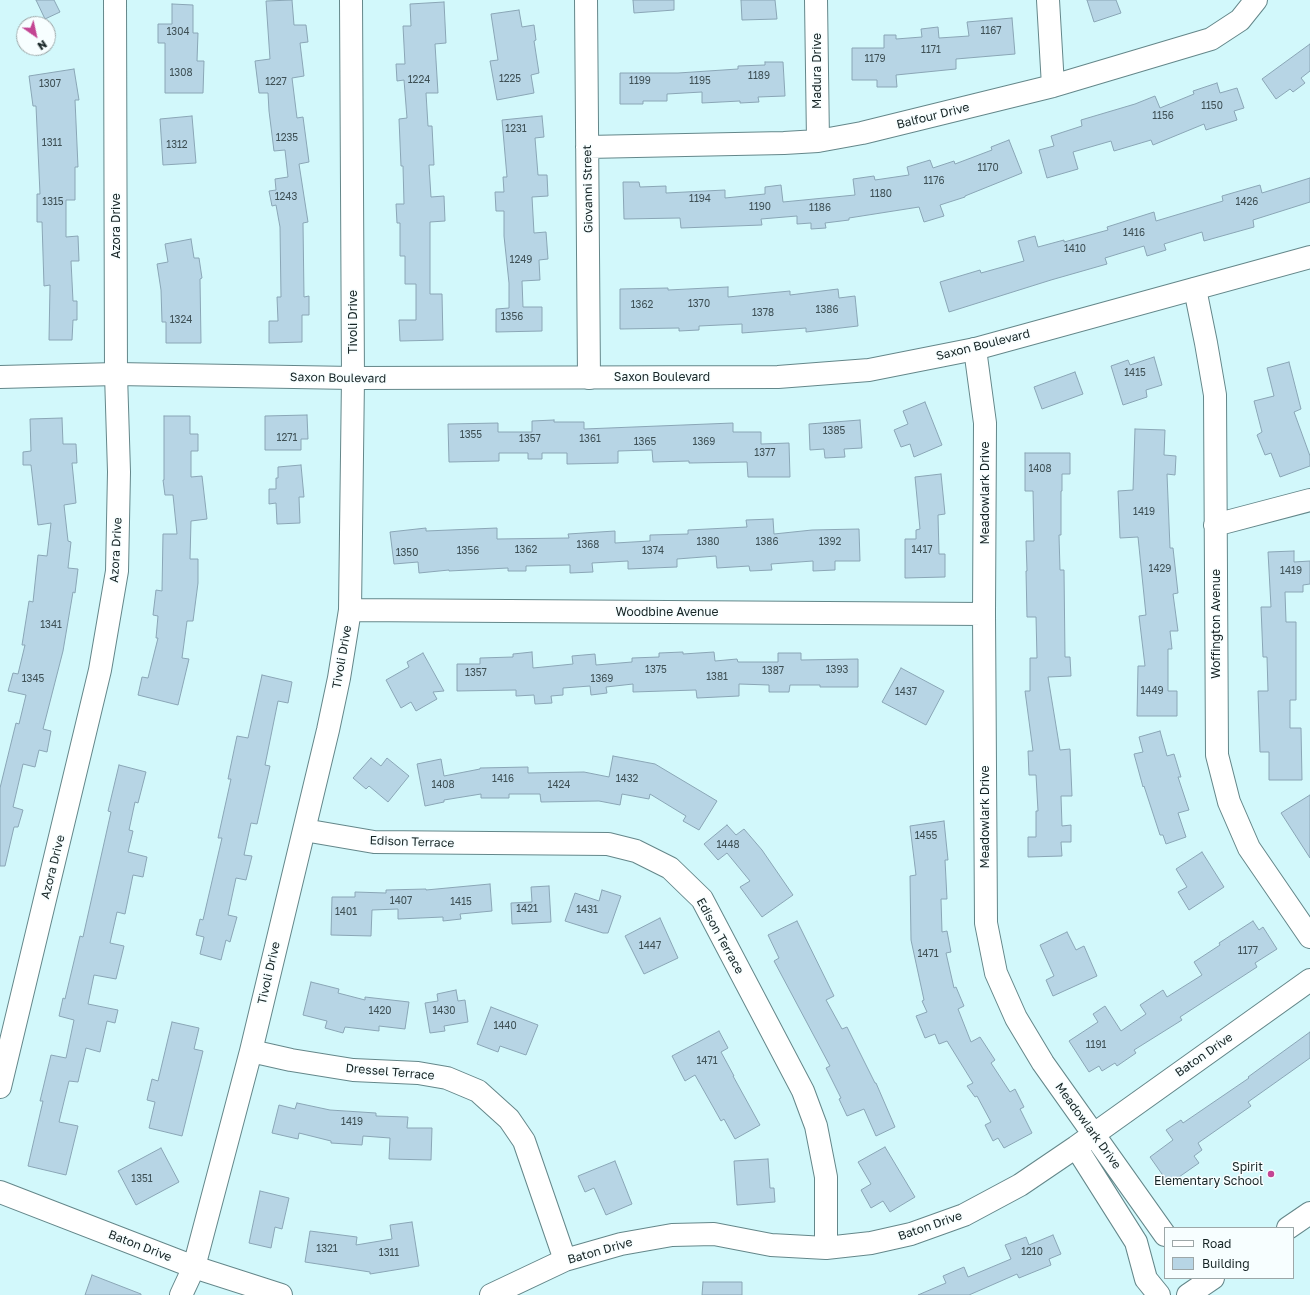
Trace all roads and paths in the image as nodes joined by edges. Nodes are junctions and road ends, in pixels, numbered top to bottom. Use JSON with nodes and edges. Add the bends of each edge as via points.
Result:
{"nodes":[{"id":1,"x":115,"y":0,"type":"edge"},
{"id":2,"x":351,"y":0,"type":"edge"},
{"id":3,"x":586,"y":0,"type":"edge"},
{"id":4,"x":816,"y":0,"type":"edge"},
{"id":5,"x":1048,"y":0,"type":"edge"},
{"id":6,"x":1256,"y":0,"type":"edge"},
{"id":7,"x":1052,"y":86,"type":"junction"},
{"id":8,"x":818,"y":141,"type":"junction"},
{"id":9,"x":587,"y":147,"type":"junction"},
{"id":10,"x":1310,"y":257,"type":"edge"},
{"id":11,"x":1195,"y":289,"type":"junction"},
{"id":12,"x":975,"y":349,"type":"junction"},
{"id":13,"x":116,"y":374,"type":"junction"},
{"id":14,"x":0,"y":377,"type":"edge"},
{"id":15,"x":353,"y":378,"type":"junction"},
{"id":16,"x":589,"y":378,"type":"junction"},
{"id":17,"x":1310,"y":500,"type":"edge"},
{"id":18,"x":1215,"y":525,"type":"junction"},
{"id":19,"x":350,"y":610,"type":"junction"},
{"id":20,"x":984,"y":614,"type":"junction"},
{"id":21,"x":304,"y":830,"type":"junction"},
{"id":22,"x":1310,"y":937,"type":"edge"},
{"id":23,"x":1310,"y":980,"type":"edge"},
{"id":24,"x":251,"y":1051,"type":"junction"},
{"id":25,"x":0,"y":1087,"type":"edge"},
{"id":26,"x":1093,"y":1133,"type":"junction"},
{"id":27,"x":1076,"y":1147,"type":"junction"},
{"id":28,"x":0,"y":1192,"type":"edge"},
{"id":29,"x":1310,"y":1213,"type":"edge"},
{"id":30,"x":1289,"y":1227,"type":"edge"},
{"id":31,"x":1164,"y":1234,"type":"edge"},
{"id":32,"x":826,"y":1248,"type":"junction"},
{"id":33,"x":565,"y":1260,"type":"junction"},
{"id":34,"x":194,"y":1267,"type":"junction"},
{"id":35,"x":181,"y":1295,"type":"edge"},
{"id":36,"x":281,"y":1295,"type":"edge"},
{"id":37,"x":491,"y":1295,"type":"edge"},
{"id":38,"x":1159,"y":1295,"type":"edge"}],
"edges":[{"from":1,"to":13,"type":"street","name":"Azora Drive"},
{"from":2,"to":15,"type":"street","name":"Tivoli Drive"},
{"from":3,"to":9,"type":"street","name":"Giovanni Street"},
{"from":4,"to":8,"type":"street","name":"Madura Drive"},
{"from":5,"to":7,"type":"street"},
{"from":6,"to":7,"type":"street","name":"Balfour Drive","via":[[1240,20],[1211,39]]},
{"from":7,"to":8,"type":"street","name":"Balfour Drive","via":[[862,133]]},
{"from":8,"to":9,"type":"street","name":"Balfour Drive"},
{"from":9,"to":16,"type":"street","name":"Giovanni Street"},
{"from":10,"to":11,"type":"street","name":"Saxon Boulevard"},
{"from":11,"to":12,"type":"street","name":"Saxon Boulevard"},
{"from":11,"to":18,"type":"street","name":"Woffington Avenue","via":[[1215,395]]},
{"from":12,"to":16,"type":"street","name":"Saxon Boulevard","via":[[861,371],[778,376]]},
{"from":12,"to":20,"type":"street","name":"Meadowlark Drive","via":[[985,423]]},
{"from":13,"to":14,"type":"street","name":"Saxon Boulevard"},
{"from":13,"to":15,"type":"street","name":"Saxon Boulevard"},
{"from":13,"to":25,"type":"street","name":"Azora Drive","via":[[119,472],[116,578],[100,670]]},
{"from":15,"to":16,"type":"street","name":"Saxon Boulevard"},
{"from":15,"to":19,"type":"street","name":"Tivoli Drive"},
{"from":17,"to":18,"type":"street"},
{"from":18,"to":22,"type":"street","name":"Woffington Avenue","via":[[1217,755],[1230,802],[1249,848]]},
{"from":19,"to":20,"type":"street","name":"Woodbine Avenue"},
{"from":19,"to":21,"type":"street","name":"Tivoli Drive","via":[[337,684]]},
{"from":20,"to":26,"type":"street","name":"Meadowlark Drive","via":[[986,923],[994,966],[1016,1018],[1042,1063]]},
{"from":21,"to":24,"type":"street","name":"Tivoli Drive"},
{"from":21,"to":32,"type":"street","name":"Edison Terrace","via":[[374,842],[608,844],[636,851],[670,868],[702,899],[804,1091],[816,1126],[826,1177]]},
{"from":23,"to":26,"type":"street","name":"Baton Drive"},
{"from":24,"to":33,"type":"street","name":"Dressel Terrace","via":[[353,1070],[418,1073],[447,1078],[478,1090],[509,1119],[524,1141]]},
{"from":24,"to":34,"type":"street","name":"Tivoli Drive"},
{"from":26,"to":27,"type":"street","name":"Baton Drive"},
{"from":26,"to":31,"type":"street","name":"Meadowlark Drive"},
{"from":27,"to":32,"type":"street","name":"Baton Drive","via":[[1020,1185],[964,1215],[911,1234],[871,1243]]},
{"from":27,"to":38,"type":"street","name":"Meadowlark Drive","via":[[1136,1242],[1146,1279]]},
{"from":28,"to":34,"type":"street","name":"Baton Drive"},
{"from":29,"to":30,"type":"street"},
{"from":32,"to":33,"type":"street","name":"Baton Drive","via":[[771,1245],[714,1234],[672,1234],[621,1244]]},
{"from":33,"to":37,"type":"street","name":"Baton Drive"},
{"from":34,"to":35,"type":"street","name":"Tivoli Drive"},
{"from":34,"to":36,"type":"street","name":"Baton Drive"}]}
